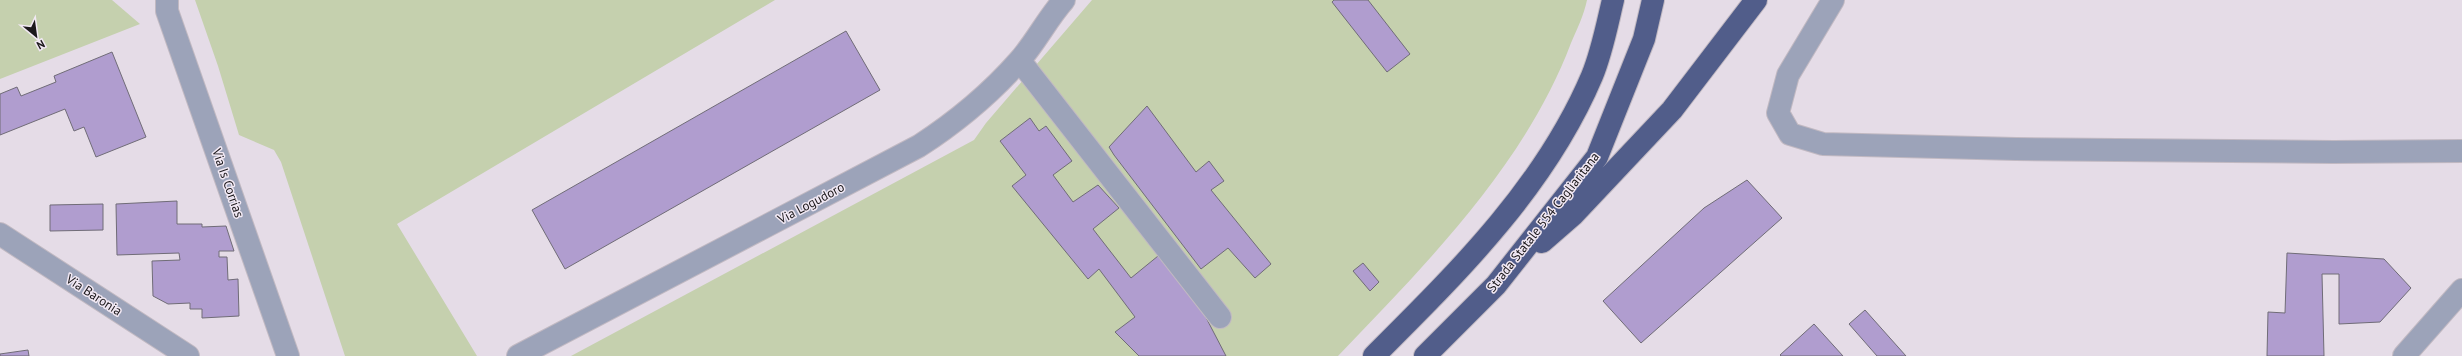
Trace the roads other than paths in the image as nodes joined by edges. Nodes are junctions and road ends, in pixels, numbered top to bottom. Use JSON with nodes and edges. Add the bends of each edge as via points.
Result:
{"nodes":[{"id":1,"x":1064,"y":0,"type":"edge"},
{"id":2,"x":1613,"y":0,"type":"edge"},
{"id":3,"x":1653,"y":0,"type":"edge"},
{"id":4,"x":1756,"y":0,"type":"edge"},
{"id":5,"x":1833,"y":0,"type":"edge"},
{"id":6,"x":164,"y":4,"type":"edge"},
{"id":7,"x":1020,"y":61,"type":"junction"},
{"id":8,"x":2462,"y":151,"type":"edge"},
{"id":9,"x":0,"y":234,"type":"edge"},
{"id":10,"x":1496,"y":285,"type":"junction"},
{"id":11,"x":2462,"y":290,"type":"edge"},
{"id":12,"x":1220,"y":317,"type":"dead end"},
{"id":13,"x":188,"y":356,"type":"edge"},
{"id":14,"x":288,"y":356,"type":"edge"},
{"id":15,"x":518,"y":356,"type":"edge"},
{"id":16,"x":1374,"y":356,"type":"edge"},
{"id":17,"x":1425,"y":356,"type":"edge"},
{"id":18,"x":2404,"y":356,"type":"edge"}],
"edges":[{"from":1,"to":7,"type":"street","name":"Via Logudoro","via":[[1054,10]]},
{"from":2,"to":16,"type":"highway","via":[[1592,75],[1554,150],[1516,204],[1461,268]]},
{"from":3,"to":10,"type":"highway","name":"Strada Statale 554 Cagliaritana","via":[[1644,39],[1597,157]]},
{"from":4,"to":10,"type":"highway","via":[[1672,110],[1573,215]]},
{"from":5,"to":8,"type":"street","via":[[1788,75],[1778,113],[1790,134],[1823,144],[2016,149]]},
{"from":6,"to":14,"type":"street","name":"Via Is Corrias"},
{"from":7,"to":12,"type":"street"},
{"from":7,"to":15,"type":"street","name":"Via Logudoro","via":[[957,121],[919,146]]},
{"from":9,"to":13,"type":"street","name":"Via Baronia"},
{"from":10,"to":17,"type":"highway","name":"Strada Statale 554 Cagliaritana"},
{"from":11,"to":18,"type":"street"}]}
